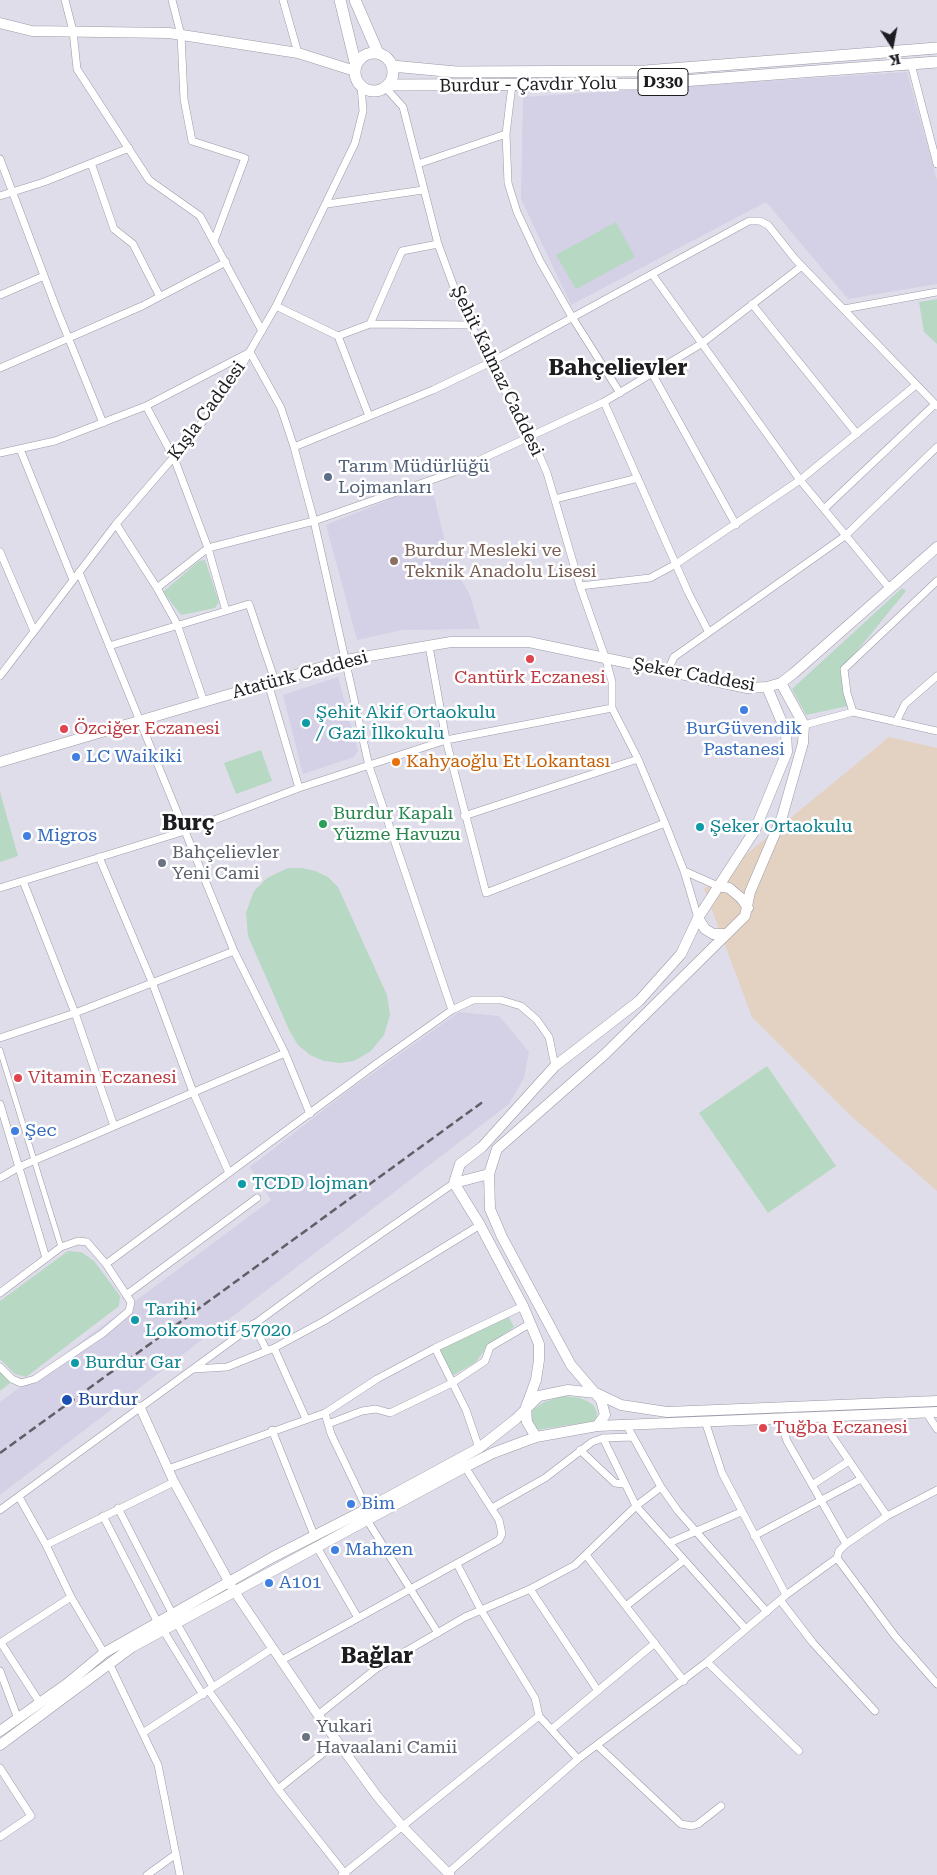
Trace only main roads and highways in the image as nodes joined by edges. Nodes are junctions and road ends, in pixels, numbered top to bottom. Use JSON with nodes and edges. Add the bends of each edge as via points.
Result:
{"nodes":[{"id":1,"x":340,"y":0,"type":"edge"},
{"id":2,"x":356,"y":0,"type":"edge"},
{"id":3,"x":0,"y":23,"type":"edge"},
{"id":4,"x":937,"y":48,"type":"edge"},
{"id":5,"x":378,"y":53,"type":"junction"},
{"id":6,"x":937,"y":62,"type":"edge"},
{"id":7,"x":392,"y":66,"type":"junction"},
{"id":8,"x":356,"y":68,"type":"junction"},
{"id":9,"x":386,"y":86,"type":"junction"},
{"id":10,"x":937,"y":547,"type":"edge"},
{"id":11,"x":606,"y":660,"type":"joint"},
{"id":12,"x":781,"y":683,"type":"junction"},
{"id":13,"x":766,"y":687,"type":"junction"},
{"id":14,"x":1,"y":759,"type":"edge"},
{"id":15,"x":718,"y":886,"type":"junction"},
{"id":16,"x":748,"y":908,"type":"junction"},
{"id":17,"x":698,"y":918,"type":"junction"},
{"id":18,"x":726,"y":934,"type":"junction"},
{"id":19,"x":489,"y":1174,"type":"junction"},
{"id":20,"x":454,"y":1183,"type":"junction"},
{"id":21,"x":596,"y":1393,"type":"junction"},
{"id":22,"x":937,"y":1402,"type":"edge"},
{"id":23,"x":526,"y":1407,"type":"junction"},
{"id":24,"x":932,"y":1412,"type":"edge"},
{"id":25,"x":597,"y":1426,"type":"junction"},
{"id":26,"x":536,"y":1437,"type":"junction"},
{"id":27,"x":367,"y":1514,"type":"junction"},
{"id":28,"x":231,"y":1587,"type":"junction"},
{"id":29,"x":161,"y":1626,"type":"junction"},
{"id":30,"x":0,"y":1732,"type":"edge"},
{"id":31,"x":0,"y":1745,"type":"edge"}],
"edges":[{"from":1,"to":8,"type":"highway"},
{"from":2,"to":5,"type":"highway"},
{"from":3,"to":8,"type":"main road","via":[[32,31],[181,35],[298,53]]},
{"from":4,"to":7,"type":"highway","name":"Burdur - Çavdır Yolu","number":"D330","via":[[645,71],[456,72]]},
{"from":5,"to":7,"type":"highway"},
{"from":5,"to":8,"type":"highway","via":[[362,57]]},
{"from":6,"to":9,"type":"highway","name":"Burdur - Çavdır Yolu","number":"D330","via":[[641,84]]},
{"from":7,"to":9,"type":"highway","via":[[393,76]]},
{"from":8,"to":9,"type":"highway","number":"D330","via":[[362,86],[372,90]]},
{"from":10,"to":12,"type":"main road"},
{"from":11,"to":13,"type":"main road","name":"Şeker Caddesi","via":[[747,688]]},
{"from":11,"to":14,"type":"main road","name":"Atatürk Caddesi","via":[[529,642],[460,642],[429,646],[346,660]]},
{"from":12,"to":13,"type":"main road","name":"Şeker Caddesi"},
{"from":12,"to":16,"type":"main road","via":[[804,725],[803,743],[782,817],[750,892]]},
{"from":13,"to":15,"type":"main road","via":[[786,732],[787,752],[755,830]]},
{"from":15,"to":16,"type":"main road","via":[[729,888]]},
{"from":15,"to":17,"type":"main road"},
{"from":16,"to":18,"type":"main road","via":[[745,916]]},
{"from":17,"to":18,"type":"main road","via":[[713,934]]},
{"from":17,"to":20,"type":"main road","via":[[681,954],[639,1001],[555,1066],[482,1147],[460,1164]]},
{"from":18,"to":19,"type":"main road","via":[[605,1054],[497,1149]]},
{"from":19,"to":20,"type":"main road"},
{"from":19,"to":21,"type":"main road","via":[[490,1209],[502,1238],[571,1365]]},
{"from":20,"to":23,"type":"main road","via":[[523,1306],[539,1344],[536,1380]]},
{"from":21,"to":22,"type":"main road","via":[[621,1405],[668,1412]]},
{"from":21,"to":23,"type":"main road","via":[[568,1390],[547,1394],[539,1396]]},
{"from":21,"to":25,"type":"main road","via":[[605,1409],[605,1415]]},
{"from":23,"to":26,"type":"main road","via":[[527,1422]]},
{"from":23,"to":27,"type":"main road","via":[[516,1419],[478,1448]]},
{"from":24,"to":25,"type":"main road"},
{"from":25,"to":26,"type":"main road"},
{"from":26,"to":27,"type":"main road","via":[[493,1453]]},
{"from":27,"to":28,"type":"main road","via":[[317,1547]]},
{"from":27,"to":28,"type":"main road","via":[[314,1535]]},
{"from":28,"to":29,"type":"main road"},
{"from":29,"to":30,"type":"main road","via":[[104,1653]]},
{"from":29,"to":31,"type":"main road"}]}
